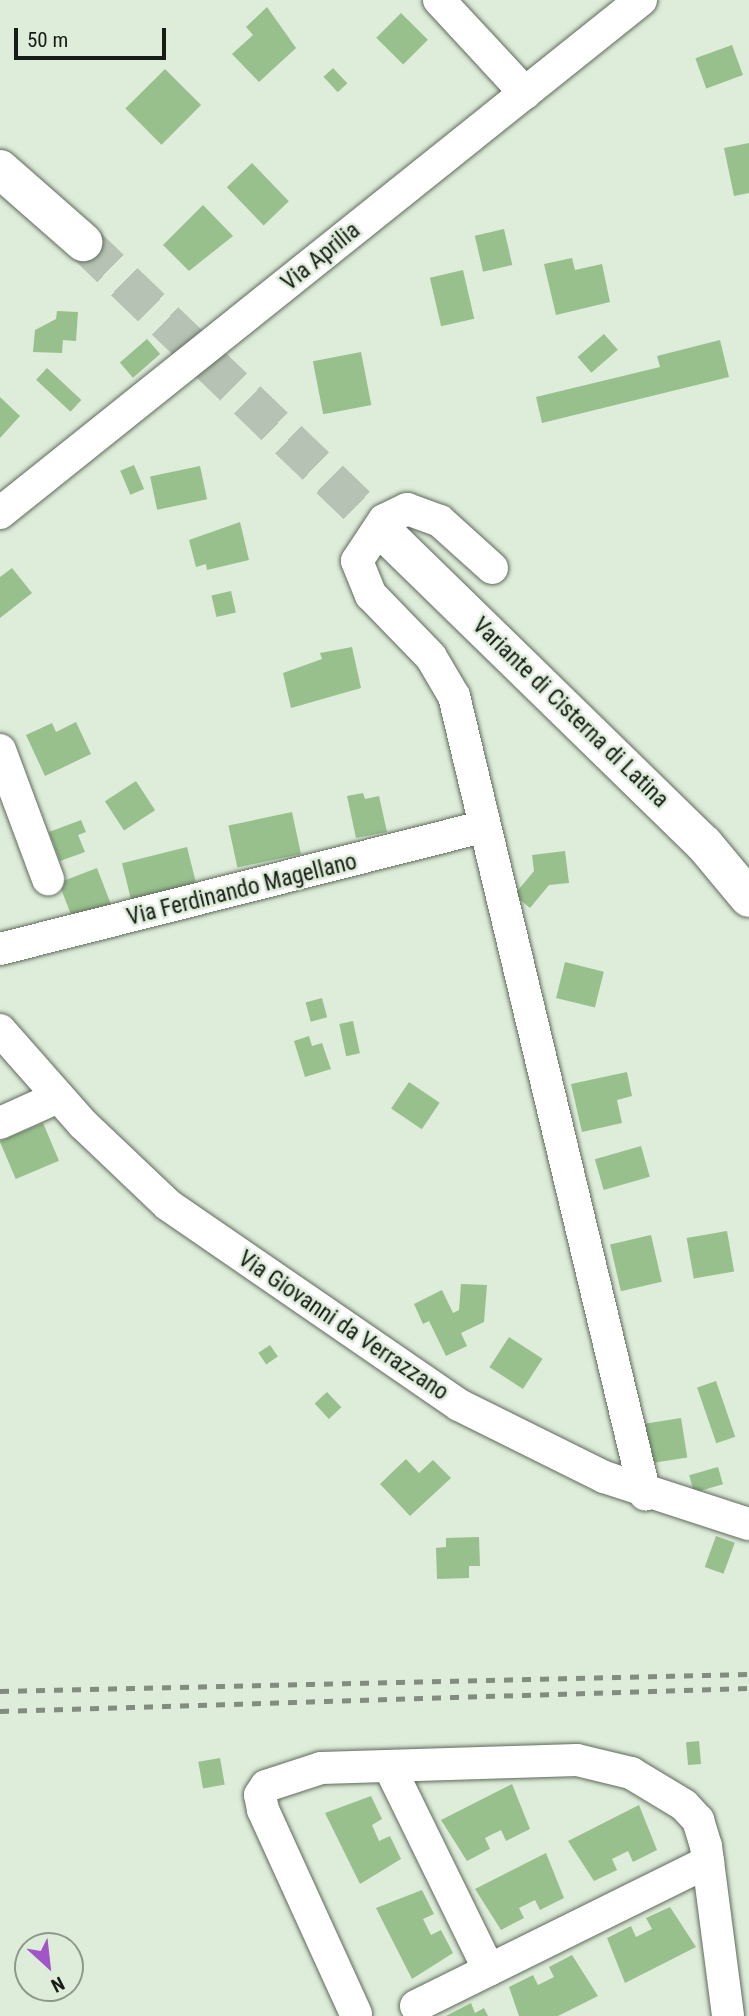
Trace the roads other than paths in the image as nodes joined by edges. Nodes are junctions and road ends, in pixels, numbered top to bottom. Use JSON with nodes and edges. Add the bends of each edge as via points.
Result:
{"nodes":[{"id":1,"x":439,"y":0,"type":"edge"},
{"id":2,"x":641,"y":0,"type":"edge"},
{"id":3,"x":525,"y":93,"type":"junction"},
{"id":4,"x":0,"y":169,"type":"edge"},
{"id":5,"x":83,"y":242,"type":"tunnel mouth"},
{"id":6,"x":0,"y":513,"type":"edge"},
{"id":7,"x":385,"y":533,"type":"tunnel mouth"},
{"id":8,"x":492,"y":568,"type":"dead end"},
{"id":9,"x":0,"y":750,"type":"edge"},
{"id":10,"x":483,"y":827,"type":"junction"},
{"id":11,"x":48,"y":879,"type":"dead end"},
{"id":12,"x":749,"y":898,"type":"edge"},
{"id":13,"x":0,"y":949,"type":"edge"},
{"id":14,"x":0,"y":1030,"type":"edge"},
{"id":15,"x":58,"y":1097,"type":"junction"},
{"id":16,"x":0,"y":1123,"type":"edge"},
{"id":17,"x":645,"y":1494,"type":"junction"},
{"id":18,"x":749,"y":1524,"type":"edge"},
{"id":19,"x":389,"y":1766,"type":"junction"},
{"id":20,"x":708,"y":1862,"type":"junction"},
{"id":21,"x":489,"y":1970,"type":"junction"},
{"id":22,"x":416,"y":2006,"type":"dead end"},
{"id":23,"x":356,"y":2014,"type":"dead end"},
{"id":24,"x":728,"y":2016,"type":"edge"}],
"edges":[{"from":1,"to":3,"type":"street"},
{"from":2,"to":3,"type":"street","name":"Via Aprilia"},
{"from":3,"to":6,"type":"street","name":"Via Aprilia"},
{"from":4,"to":5,"type":"main road"},
{"from":7,"to":12,"type":"main road","name":"Variante di Cisterna di Latina","via":[[704,844]]},
{"from":8,"to":10,"type":"street","via":[[440,521],[407,509],[384,520],[357,561],[371,595],[435,660],[452,691]]},
{"from":9,"to":11,"type":"street"},
{"from":10,"to":13,"type":"street","name":"Via Ferdinando Magellano"},
{"from":10,"to":17,"type":"street"},
{"from":14,"to":15,"type":"street","name":"Via Giovanni da Verrazzano"},
{"from":15,"to":16,"type":"street"},
{"from":15,"to":17,"type":"street","name":"Via Giovanni da Verrazzano","via":[[178,1212],[442,1394],[534,1446]]},
{"from":17,"to":18,"type":"street","name":"Via Giovanni da Verrazzano"},
{"from":19,"to":20,"type":"street","via":[[603,1763],[679,1801],[698,1820]]},
{"from":19,"to":21,"type":"street"},
{"from":19,"to":23,"type":"street","via":[[304,1771],[271,1782],[260,1795]]},
{"from":20,"to":21,"type":"street"},
{"from":20,"to":24,"type":"street"},
{"from":21,"to":22,"type":"street"}]}
